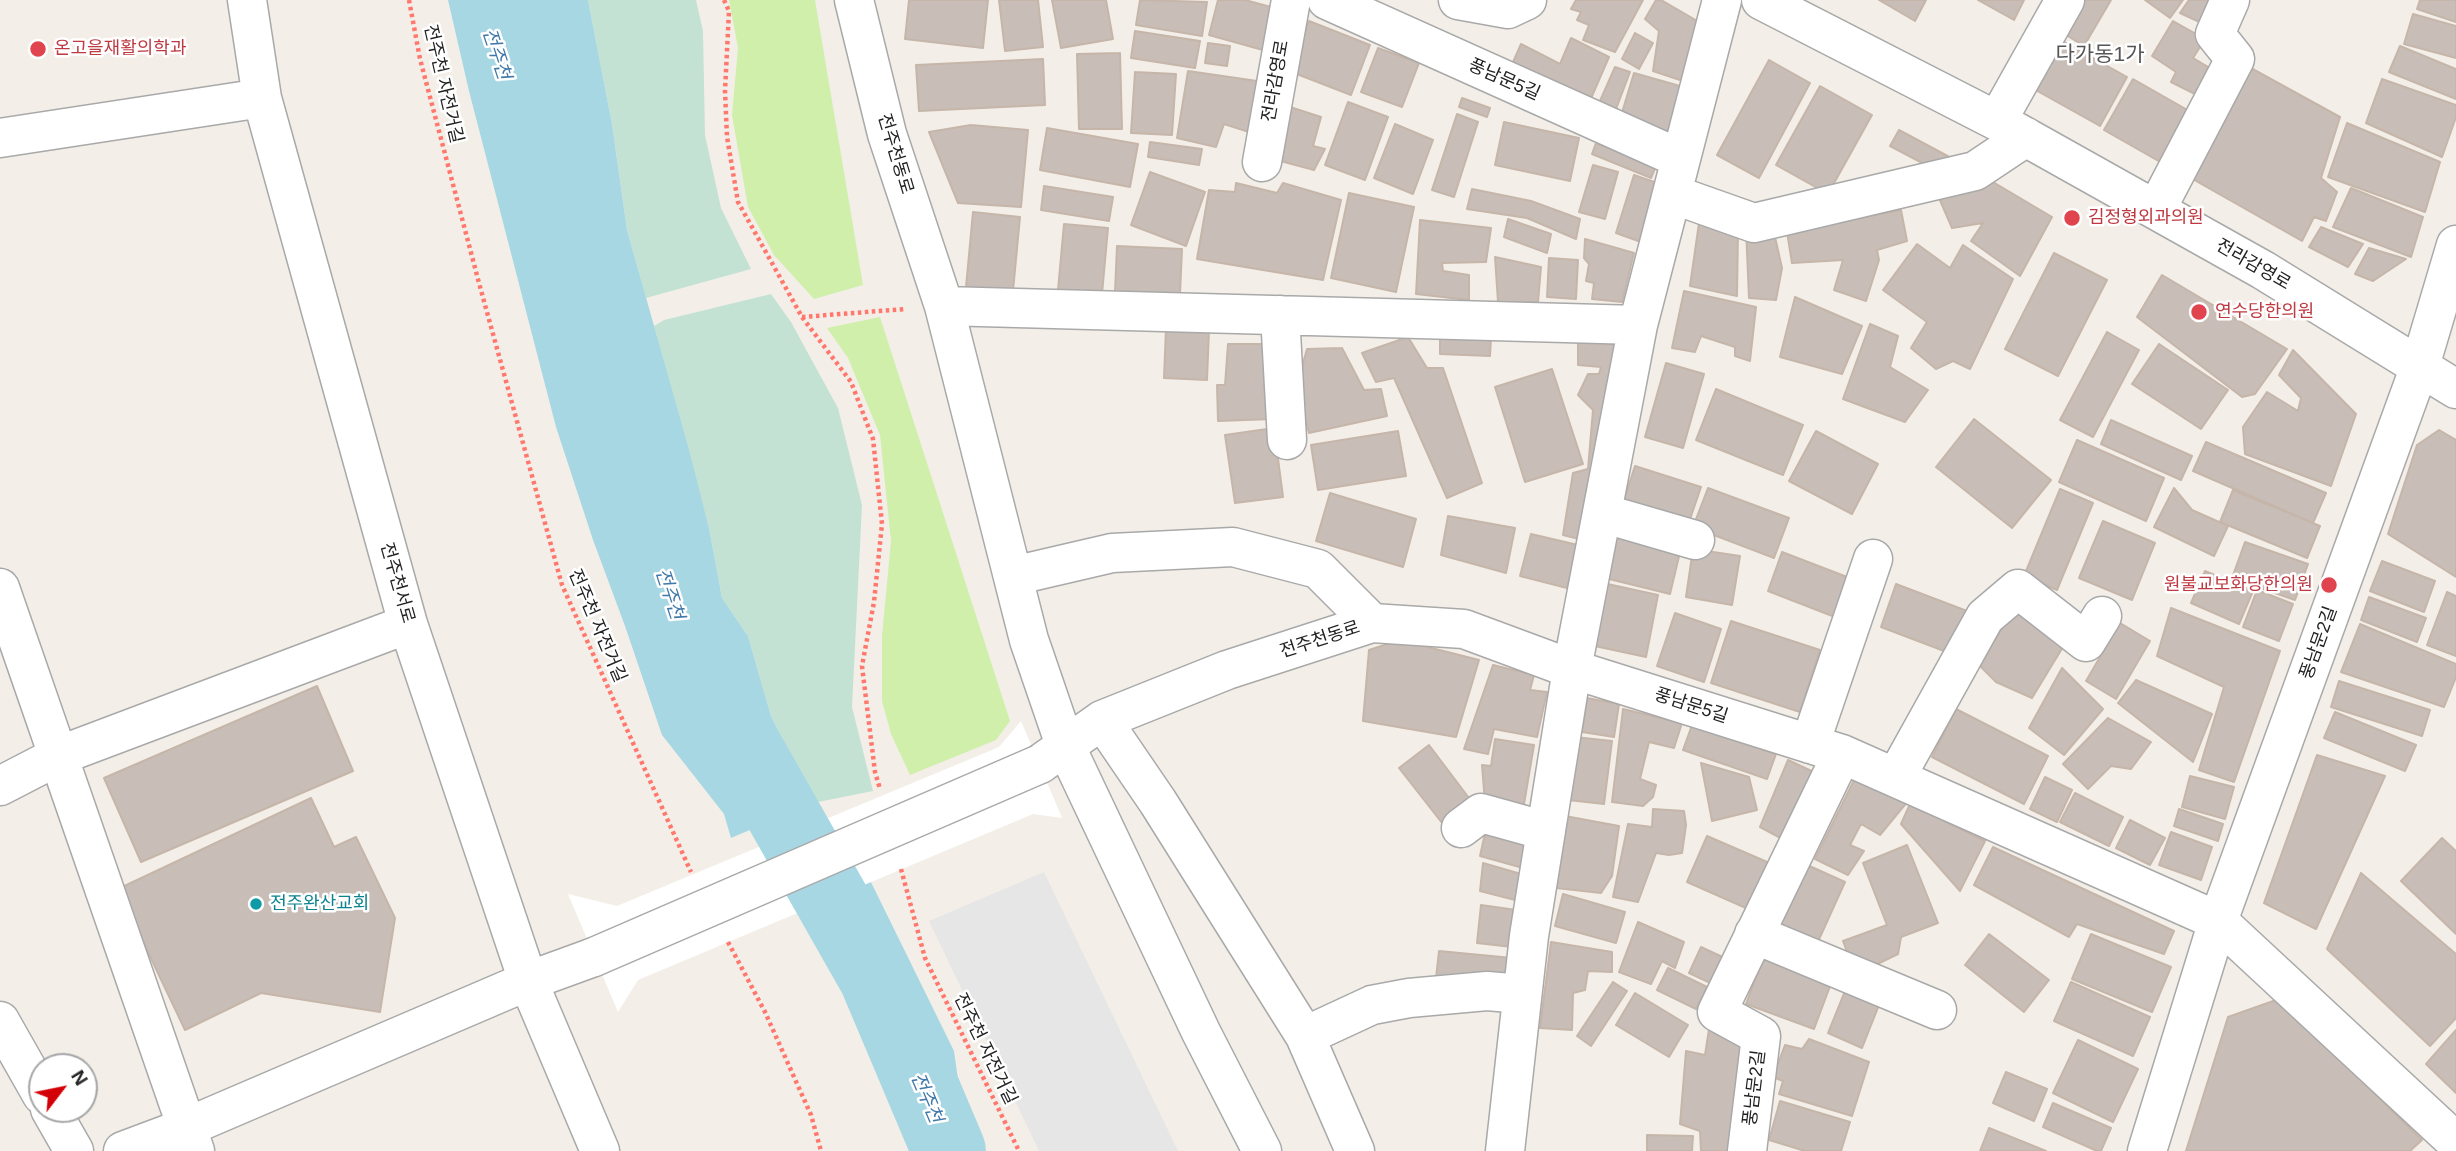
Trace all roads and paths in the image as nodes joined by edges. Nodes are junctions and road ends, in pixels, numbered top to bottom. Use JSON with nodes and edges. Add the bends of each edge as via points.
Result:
{"nodes":[{"id":1,"x":247,"y":0,"type":"edge"},
{"id":2,"x":409,"y":0,"type":"edge"},
{"id":3,"x":724,"y":0,"type":"edge"},
{"id":4,"x":855,"y":0,"type":"edge"},
{"id":5,"x":1291,"y":0,"type":"edge"},
{"id":6,"x":1327,"y":0,"type":"edge"},
{"id":7,"x":1458,"y":0,"type":"edge"},
{"id":8,"x":1527,"y":0,"type":"edge"},
{"id":9,"x":1722,"y":0,"type":"edge"},
{"id":10,"x":1761,"y":0,"type":"edge"},
{"id":11,"x":2064,"y":0,"type":"edge"},
{"id":12,"x":2230,"y":0,"type":"edge"},
{"id":13,"x":262,"y":98,"type":"junction"},
{"id":14,"x":2011,"y":129,"type":"junction"},
{"id":15,"x":0,"y":138,"type":"edge"},
{"id":16,"x":1262,"y":162,"type":"dead end"},
{"id":17,"x":1676,"y":177,"type":"junction"},
{"id":18,"x":2156,"y":210,"type":"junction"},
{"id":19,"x":2456,"y":245,"type":"edge"},
{"id":20,"x":944,"y":306,"type":"junction"},
{"id":21,"x":1280,"y":315,"type":"junction"},
{"id":22,"x":802,"y":317,"type":"junction"},
{"id":23,"x":1638,"y":325,"type":"junction"},
{"id":24,"x":2420,"y":366,"type":"junction"},
{"id":25,"x":2456,"y":389,"type":"edge"},
{"id":26,"x":1286,"y":440,"type":"dead end"},
{"id":27,"x":1602,"y":513,"type":"junction"},
{"id":28,"x":1695,"y":540,"type":"dead end"},
{"id":29,"x":1873,"y":559,"type":"dead end"},
{"id":30,"x":1013,"y":576,"type":"junction"},
{"id":31,"x":0,"y":588,"type":"edge"},
{"id":32,"x":2102,"y":616,"type":"dead end"},
{"id":33,"x":1372,"y":623,"type":"junction"},
{"id":34,"x":408,"y":624,"type":"junction"},
{"id":35,"x":1572,"y":668,"type":"junction"},
{"id":36,"x":1102,"y":720,"type":"junction"},
{"id":37,"x":1826,"y":749,"type":"junction"},
{"id":38,"x":1052,"y":755,"type":"junction"},
{"id":39,"x":58,"y":756,"type":"junction"},
{"id":40,"x":1896,"y":778,"type":"junction"},
{"id":41,"x":0,"y":786,"type":"edge"},
{"id":42,"x":882,"y":799,"type":"dead end"},
{"id":43,"x":1461,"y":828,"type":"dead end"},
{"id":44,"x":1546,"y":831,"type":"junction"},
{"id":45,"x":900,"y":865,"type":"dead end"},
{"id":46,"x":692,"y":874,"type":"dead end"},
{"id":47,"x":2218,"y":921,"type":"junction"},
{"id":48,"x":723,"y":932,"type":"dead end"},
{"id":49,"x":1754,"y":934,"type":"junction"},
{"id":50,"x":528,"y":981,"type":"junction"},
{"id":51,"x":1522,"y":994,"type":"junction"},
{"id":52,"x":1937,"y":1010,"type":"dead end"},
{"id":53,"x":0,"y":1021,"type":"edge"},
{"id":54,"x":1305,"y":1036,"type":"junction"},
{"id":55,"x":28,"y":1070,"type":"edge"},
{"id":56,"x":58,"y":1123,"type":"edge"},
{"id":57,"x":191,"y":1139,"type":"edge"},
{"id":58,"x":2456,"y":1142,"type":"edge"},
{"id":59,"x":74,"y":1151,"type":"edge"},
{"id":60,"x":124,"y":1151,"type":"edge"},
{"id":61,"x":600,"y":1151,"type":"edge"},
{"id":62,"x":821,"y":1151,"type":"edge"},
{"id":63,"x":1019,"y":1151,"type":"edge"},
{"id":64,"x":1262,"y":1151,"type":"edge"},
{"id":65,"x":1355,"y":1151,"type":"edge"},
{"id":66,"x":1505,"y":1151,"type":"edge"},
{"id":67,"x":1747,"y":1151,"type":"edge"},
{"id":68,"x":2147,"y":1151,"type":"edge"}],
"edges":[{"from":1,"to":13,"type":"street","name":"전주천서로"},
{"from":2,"to":46,"type":"path","name":"전주천 자전거길","via":[[478,283],[562,585]]},
{"from":3,"to":22,"type":"path","via":[[729,11],[727,137],[738,202]]},
{"from":4,"to":20,"type":"street","name":"전주천동로","via":[[887,134]]},
{"from":5,"to":16,"type":"street","name":"전라감영로"},
{"from":6,"to":17,"type":"street","name":"풍남문5길"},
{"from":7,"to":8,"type":"street","via":[[1508,9]]},
{"from":9,"to":17,"type":"street"},
{"from":10,"to":14,"type":"street","name":"전라감영로"},
{"from":11,"to":14,"type":"street"},
{"from":12,"to":18,"type":"street","via":[[2216,34],[2235,59]]},
{"from":13,"to":15,"type":"street"},
{"from":13,"to":34,"type":"street","name":"전주천서로"},
{"from":14,"to":17,"type":"street","name":"풍남문5길","via":[[1975,171],[1754,223]]},
{"from":14,"to":18,"type":"street","name":"전라감영로"},
{"from":17,"to":23,"type":"street"},
{"from":18,"to":24,"type":"street","name":"전라감영로"},
{"from":19,"to":24,"type":"street","name":"풍남문2길"},
{"from":20,"to":21,"type":"street"},
{"from":20,"to":22,"type":"path"},
{"from":20,"to":30,"type":"street","name":"전주천동로"},
{"from":21,"to":23,"type":"street"},
{"from":21,"to":26,"type":"street"},
{"from":22,"to":42,"type":"path","via":[[851,382],[873,439],[882,524],[862,666]]},
{"from":23,"to":27,"type":"street"},
{"from":24,"to":25,"type":"street","name":"전라감영로"},
{"from":24,"to":47,"type":"street","name":"풍남문2길"},
{"from":27,"to":28,"type":"street"},
{"from":27,"to":35,"type":"street"},
{"from":29,"to":37,"type":"street","name":"풍남문2길"},
{"from":30,"to":33,"type":"street","name":"전주천동로","via":[[1112,553],[1233,547],[1318,569]]},
{"from":30,"to":38,"type":"street","name":"전주천동로"},
{"from":31,"to":39,"type":"street"},
{"from":32,"to":40,"type":"street","via":[[2086,642],[2018,589],[1985,617]]},
{"from":33,"to":35,"type":"street","name":"풍남문5길","via":[[1464,629]]},
{"from":33,"to":36,"type":"street","name":"전주천동로","via":[[1227,670]]},
{"from":34,"to":39,"type":"street"},
{"from":34,"to":50,"type":"street","name":"전주천서로"},
{"from":35,"to":37,"type":"street","name":"풍남문5길"},
{"from":35,"to":44,"type":"street"},
{"from":36,"to":38,"type":"street","name":"전주천동로"},
{"from":36,"to":54,"type":"street"},
{"from":37,"to":40,"type":"street"},
{"from":37,"to":49,"type":"street","name":"풍남문2길"},
{"from":38,"to":50,"type":"street","bridge":true,"via":[[594,957]]},
{"from":38,"to":64,"type":"street","name":"전주천동로"},
{"from":39,"to":41,"type":"street"},
{"from":39,"to":57,"type":"street"},
{"from":40,"to":47,"type":"street"},
{"from":43,"to":44,"type":"street","via":[[1481,813]]},
{"from":44,"to":51,"type":"street"},
{"from":45,"to":63,"type":"path","name":"전주천 자전거길","via":[[925,958]]},
{"from":47,"to":58,"type":"street"},
{"from":47,"to":68,"type":"street","name":"풍남문2길"},
{"from":48,"to":62,"type":"path","via":[[811,1115]]},
{"from":49,"to":52,"type":"street"},
{"from":49,"to":67,"type":"street","name":"풍남문2길","via":[[1717,1012],[1761,1036]]},
{"from":50,"to":57,"type":"street"},
{"from":50,"to":61,"type":"street","name":"전주천서로"},
{"from":51,"to":54,"type":"street","via":[[1487,991],[1372,1005]]},
{"from":51,"to":66,"type":"street"},
{"from":53,"to":55,"type":"street"},
{"from":54,"to":65,"type":"street"},
{"from":56,"to":59,"type":"street"},
{"from":57,"to":60,"type":"street"}]}
